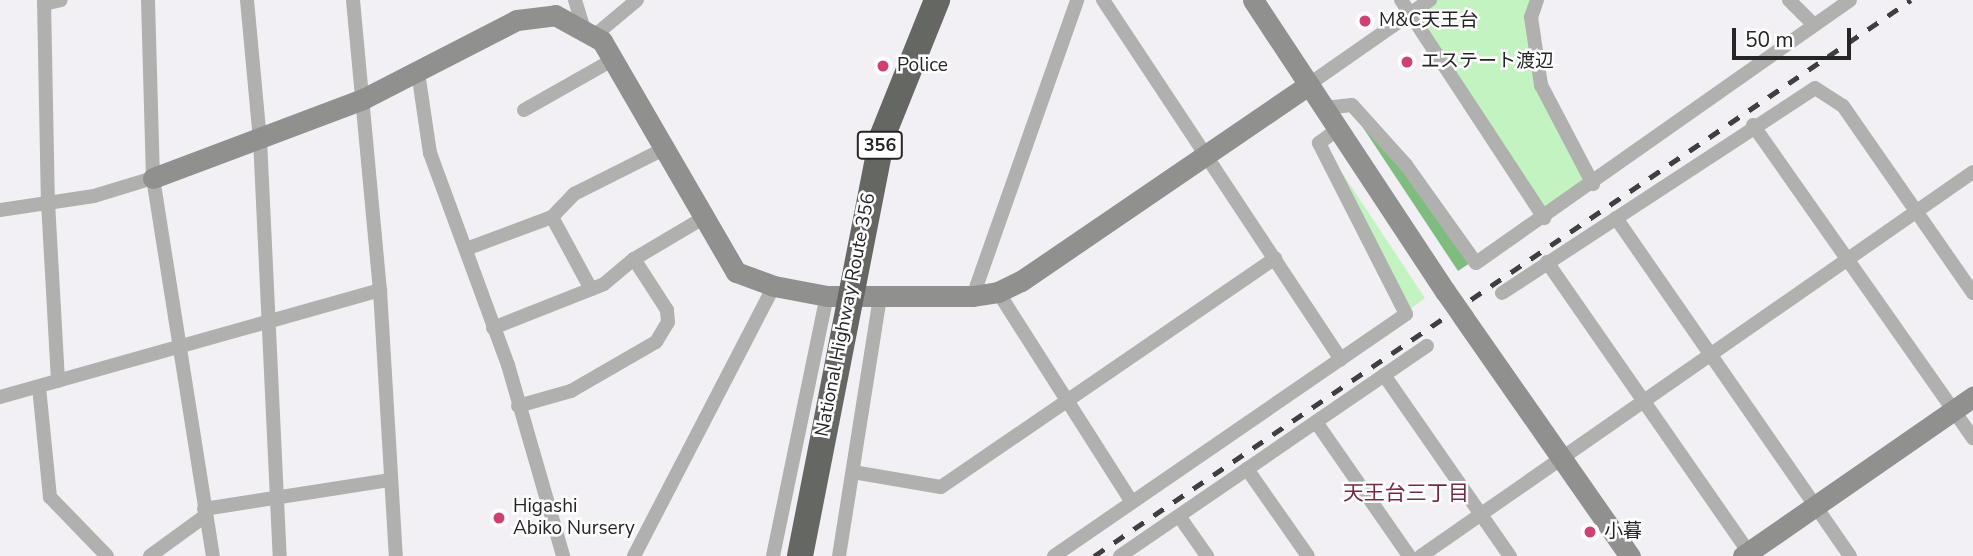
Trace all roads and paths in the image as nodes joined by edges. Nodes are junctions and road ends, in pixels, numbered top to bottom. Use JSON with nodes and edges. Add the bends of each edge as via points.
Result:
{"nodes":[{"id":1,"x":61,"y":0,"type":"edge"},
{"id":2,"x":148,"y":0,"type":"edge"},
{"id":3,"x":247,"y":0,"type":"edge"},
{"id":4,"x":352,"y":0,"type":"edge"},
{"id":5,"x":575,"y":0,"type":"edge"},
{"id":6,"x":637,"y":0,"type":"edge"},
{"id":7,"x":937,"y":0,"type":"edge"},
{"id":8,"x":1077,"y":0,"type":"edge"},
{"id":9,"x":1104,"y":0,"type":"edge"},
{"id":10,"x":1253,"y":0,"type":"edge"},
{"id":11,"x":1401,"y":0,"type":"edge"},
{"id":12,"x":1430,"y":0,"type":"edge"},
{"id":13,"x":1537,"y":0,"type":"edge"},
{"id":14,"x":1789,"y":0,"type":"edge"},
{"id":15,"x":1850,"y":0,"type":"edge"},
{"id":16,"x":44,"y":2,"type":"edge"},
{"id":17,"x":1410,"y":13,"type":"junction"},
{"id":18,"x":1814,"y":25,"type":"junction"},
{"id":19,"x":589,"y":32,"type":"junction"},
{"id":20,"x":614,"y":59,"type":"junction"},
{"id":21,"x":418,"y":72,"type":"junction"},
{"id":22,"x":1308,"y":85,"type":"junction"},
{"id":23,"x":363,"y":99,"type":"junction"},
{"id":24,"x":1324,"y":108,"type":"junction"},
{"id":25,"x":524,"y":110,"type":"dead end"},
{"id":26,"x":1753,"y":125,"type":"junction"},
{"id":27,"x":1338,"y":128,"type":"junction"},
{"id":28,"x":260,"y":139,"type":"junction"},
{"id":29,"x":664,"y":149,"type":"junction"},
{"id":30,"x":1206,"y":154,"type":"junction"},
{"id":31,"x":1973,"y":172,"type":"edge"},
{"id":32,"x":153,"y":178,"type":"junction"},
{"id":33,"x":1593,"y":184,"type":"junction"},
{"id":34,"x":48,"y":202,"type":"junction"},
{"id":35,"x":0,"y":210,"type":"edge"},
{"id":36,"x":1916,"y":212,"type":"junction"},
{"id":37,"x":552,"y":218,"type":"junction"},
{"id":38,"x":703,"y":218,"type":"junction"},
{"id":39,"x":1544,"y":218,"type":"junction"},
{"id":40,"x":1616,"y":218,"type":"junction"},
{"id":41,"x":466,"y":249,"type":"junction"},
{"id":42,"x":1275,"y":258,"type":"junction"},
{"id":43,"x":634,"y":259,"type":"junction"},
{"id":44,"x":1846,"y":259,"type":"junction"},
{"id":45,"x":1547,"y":262,"type":"junction"},
{"id":46,"x":774,"y":286,"type":"junction"},
{"id":47,"x":591,"y":289,"type":"junction"},
{"id":48,"x":380,"y":290,"type":"junction"},
{"id":49,"x":998,"y":292,"type":"junction"},
{"id":50,"x":1502,"y":293,"type":"dead end"},
{"id":51,"x":1973,"y":293,"type":"edge"},
{"id":52,"x":838,"y":296,"type":"junction"},
{"id":53,"x":880,"y":296,"type":"junction"},
{"id":54,"x":973,"y":296,"type":"junction"},
{"id":55,"x":269,"y":322,"type":"junction"},
{"id":56,"x":493,"y":328,"type":"junction"},
{"id":57,"x":1427,"y":346,"type":"dead end"},
{"id":58,"x":179,"y":348,"type":"junction"},
{"id":59,"x":1709,"y":354,"type":"junction"},
{"id":60,"x":1340,"y":359,"type":"junction"},
{"id":61,"x":1384,"y":375,"type":"junction"},
{"id":62,"x":58,"y":381,"type":"junction"},
{"id":63,"x":39,"y":387,"type":"junction"},
{"id":64,"x":0,"y":397,"type":"edge"},
{"id":65,"x":1973,"y":397,"type":"edge"},
{"id":66,"x":1066,"y":400,"type":"junction"},
{"id":67,"x":1643,"y":401,"type":"junction"},
{"id":68,"x":518,"y":406,"type":"junction"},
{"id":69,"x":1953,"y":411,"type":"junction"},
{"id":70,"x":1316,"y":422,"type":"junction"},
{"id":71,"x":1973,"y":438,"type":"edge"},
{"id":72,"x":1562,"y":458,"type":"junction"},
{"id":73,"x":1247,"y":469,"type":"junction"},
{"id":74,"x":853,"y":472,"type":"junction"},
{"id":75,"x":389,"y":480,"type":"junction"},
{"id":76,"x":277,"y":498,"type":"junction"},
{"id":77,"x":1132,"y":502,"type":"junction"},
{"id":78,"x":1815,"y":505,"type":"junction"},
{"id":79,"x":205,"y":513,"type":"junction"},
{"id":80,"x":1481,"y":514,"type":"junction"},
{"id":81,"x":1179,"y":516,"type":"junction"},
{"id":82,"x":1747,"y":555,"type":"edge"},
{"id":83,"x":107,"y":556,"type":"edge"},
{"id":84,"x":150,"y":556,"type":"edge"},
{"id":85,"x":214,"y":556,"type":"edge"},
{"id":86,"x":280,"y":556,"type":"edge"},
{"id":87,"x":396,"y":556,"type":"edge"},
{"id":88,"x":563,"y":556,"type":"edge"},
{"id":89,"x":634,"y":556,"type":"edge"},
{"id":90,"x":773,"y":556,"type":"edge"},
{"id":91,"x":800,"y":556,"type":"edge"},
{"id":92,"x":839,"y":556,"type":"edge"},
{"id":93,"x":1054,"y":556,"type":"edge"},
{"id":94,"x":1120,"y":556,"type":"edge"},
{"id":95,"x":1207,"y":556,"type":"edge"},
{"id":96,"x":1308,"y":556,"type":"edge"},
{"id":97,"x":1409,"y":556,"type":"edge"},
{"id":98,"x":1421,"y":556,"type":"edge"},
{"id":99,"x":1510,"y":556,"type":"edge"},
{"id":100,"x":1630,"y":556,"type":"edge"},
{"id":101,"x":1850,"y":556,"type":"edge"}],
"edges":[{"from":1,"to":16,"type":"street"},
{"from":2,"to":32,"type":"street"},
{"from":3,"to":28,"type":"street"},
{"from":4,"to":23,"type":"street"},
{"from":5,"to":19,"type":"street"},
{"from":6,"to":19,"type":"street"},
{"from":7,"to":52,"type":"highway","name":"National Highway Route 356","number":"356","via":[[882,137]]},
{"from":8,"to":54,"type":"street"},
{"from":9,"to":30,"type":"street"},
{"from":10,"to":22,"type":"street"},
{"from":11,"to":17,"type":"street"},
{"from":12,"to":17,"type":"street"},
{"from":13,"to":33,"type":"street","via":[[1531,17],[1541,85]]},
{"from":14,"to":18,"type":"street"},
{"from":15,"to":18,"type":"street"},
{"from":16,"to":34,"type":"street"},
{"from":17,"to":22,"type":"street"},
{"from":17,"to":39,"type":"street"},
{"from":18,"to":33,"type":"street"},
{"from":19,"to":20,"type":"street"},
{"from":19,"to":21,"type":"street","via":[[555,15],[535,14],[496,29]]},
{"from":20,"to":25,"type":"street"},
{"from":20,"to":29,"type":"street"},
{"from":21,"to":23,"type":"street"},
{"from":21,"to":41,"type":"street","via":[[430,153]]},
{"from":22,"to":24,"type":"street"},
{"from":22,"to":30,"type":"street"},
{"from":23,"to":28,"type":"street"},
{"from":23,"to":48,"type":"street"},
{"from":24,"to":27,"type":"street"},
{"from":24,"to":39,"type":"street","via":[[1352,105],[1406,165],[1476,263]]},
{"from":26,"to":36,"type":"street","via":[[1815,88],[1843,106]]},
{"from":26,"to":40,"type":"street"},
{"from":26,"to":44,"type":"street"},
{"from":27,"to":60,"type":"street","via":[[1319,144],[1406,314]]},
{"from":27,"to":72,"type":"street","bridge":true},
{"from":28,"to":32,"type":"street"},
{"from":28,"to":55,"type":"street"},
{"from":29,"to":37,"type":"street","via":[[574,194]]},
{"from":29,"to":38,"type":"street"},
{"from":30,"to":42,"type":"street"},
{"from":30,"to":49,"type":"street"},
{"from":31,"to":36,"type":"street"},
{"from":32,"to":34,"type":"street","via":[[121,189]]},
{"from":32,"to":58,"type":"street"},
{"from":33,"to":39,"type":"street"},
{"from":34,"to":35,"type":"street"},
{"from":34,"to":62,"type":"street"},
{"from":36,"to":44,"type":"street"},
{"from":36,"to":51,"type":"street"},
{"from":37,"to":41,"type":"street"},
{"from":37,"to":47,"type":"street"},
{"from":38,"to":43,"type":"street"},
{"from":38,"to":46,"type":"street","via":[[736,272]]},
{"from":40,"to":45,"type":"street"},
{"from":40,"to":59,"type":"street"},
{"from":41,"to":56,"type":"street"},
{"from":42,"to":60,"type":"street"},
{"from":42,"to":66,"type":"street"},
{"from":43,"to":47,"type":"street"},
{"from":43,"to":68,"type":"street","via":[[667,310],[668,322],[656,342],[571,391]]},
{"from":44,"to":59,"type":"street"},
{"from":44,"to":69,"type":"street"},
{"from":45,"to":50,"type":"street"},
{"from":45,"to":67,"type":"street"},
{"from":46,"to":52,"type":"street"},
{"from":46,"to":89,"type":"street"},
{"from":47,"to":56,"type":"street"},
{"from":48,"to":55,"type":"street"},
{"from":48,"to":75,"type":"street"},
{"from":49,"to":54,"type":"street"},
{"from":49,"to":66,"type":"street"},
{"from":52,"to":53,"type":"street"},
{"from":52,"to":90,"type":"street"},
{"from":52,"to":91,"type":"highway","name":"National Highway Route 356","number":"356"},
{"from":53,"to":54,"type":"street"},
{"from":53,"to":74,"type":"street"},
{"from":55,"to":58,"type":"street"},
{"from":55,"to":76,"type":"street"},
{"from":56,"to":68,"type":"street"},
{"from":57,"to":61,"type":"street"},
{"from":58,"to":62,"type":"street"},
{"from":58,"to":79,"type":"street"},
{"from":59,"to":67,"type":"street"},
{"from":59,"to":78,"type":"street"},
{"from":60,"to":77,"type":"street"},
{"from":61,"to":70,"type":"street"},
{"from":61,"to":80,"type":"street"},
{"from":62,"to":63,"type":"street"},
{"from":63,"to":64,"type":"street"},
{"from":63,"to":83,"type":"street","via":[[50,497]]},
{"from":65,"to":69,"type":"street"},
{"from":66,"to":74,"type":"street","via":[[941,487]]},
{"from":66,"to":77,"type":"street"},
{"from":67,"to":72,"type":"street"},
{"from":67,"to":82,"type":"street"},
{"from":68,"to":88,"type":"street"},
{"from":69,"to":71,"type":"street"},
{"from":69,"to":78,"type":"street"},
{"from":70,"to":73,"type":"street"},
{"from":70,"to":97,"type":"street"},
{"from":72,"to":80,"type":"street"},
{"from":72,"to":100,"type":"street"},
{"from":73,"to":81,"type":"street"},
{"from":73,"to":96,"type":"street"},
{"from":74,"to":92,"type":"street"},
{"from":75,"to":76,"type":"street"},
{"from":75,"to":87,"type":"street"},
{"from":76,"to":79,"type":"street"},
{"from":76,"to":86,"type":"street"},
{"from":77,"to":93,"type":"street"},
{"from":78,"to":82,"type":"street"},
{"from":78,"to":101,"type":"street"},
{"from":79,"to":84,"type":"street"},
{"from":79,"to":85,"type":"street"},
{"from":80,"to":98,"type":"street"},
{"from":80,"to":99,"type":"street"},
{"from":81,"to":94,"type":"street"},
{"from":81,"to":95,"type":"street"}]}
